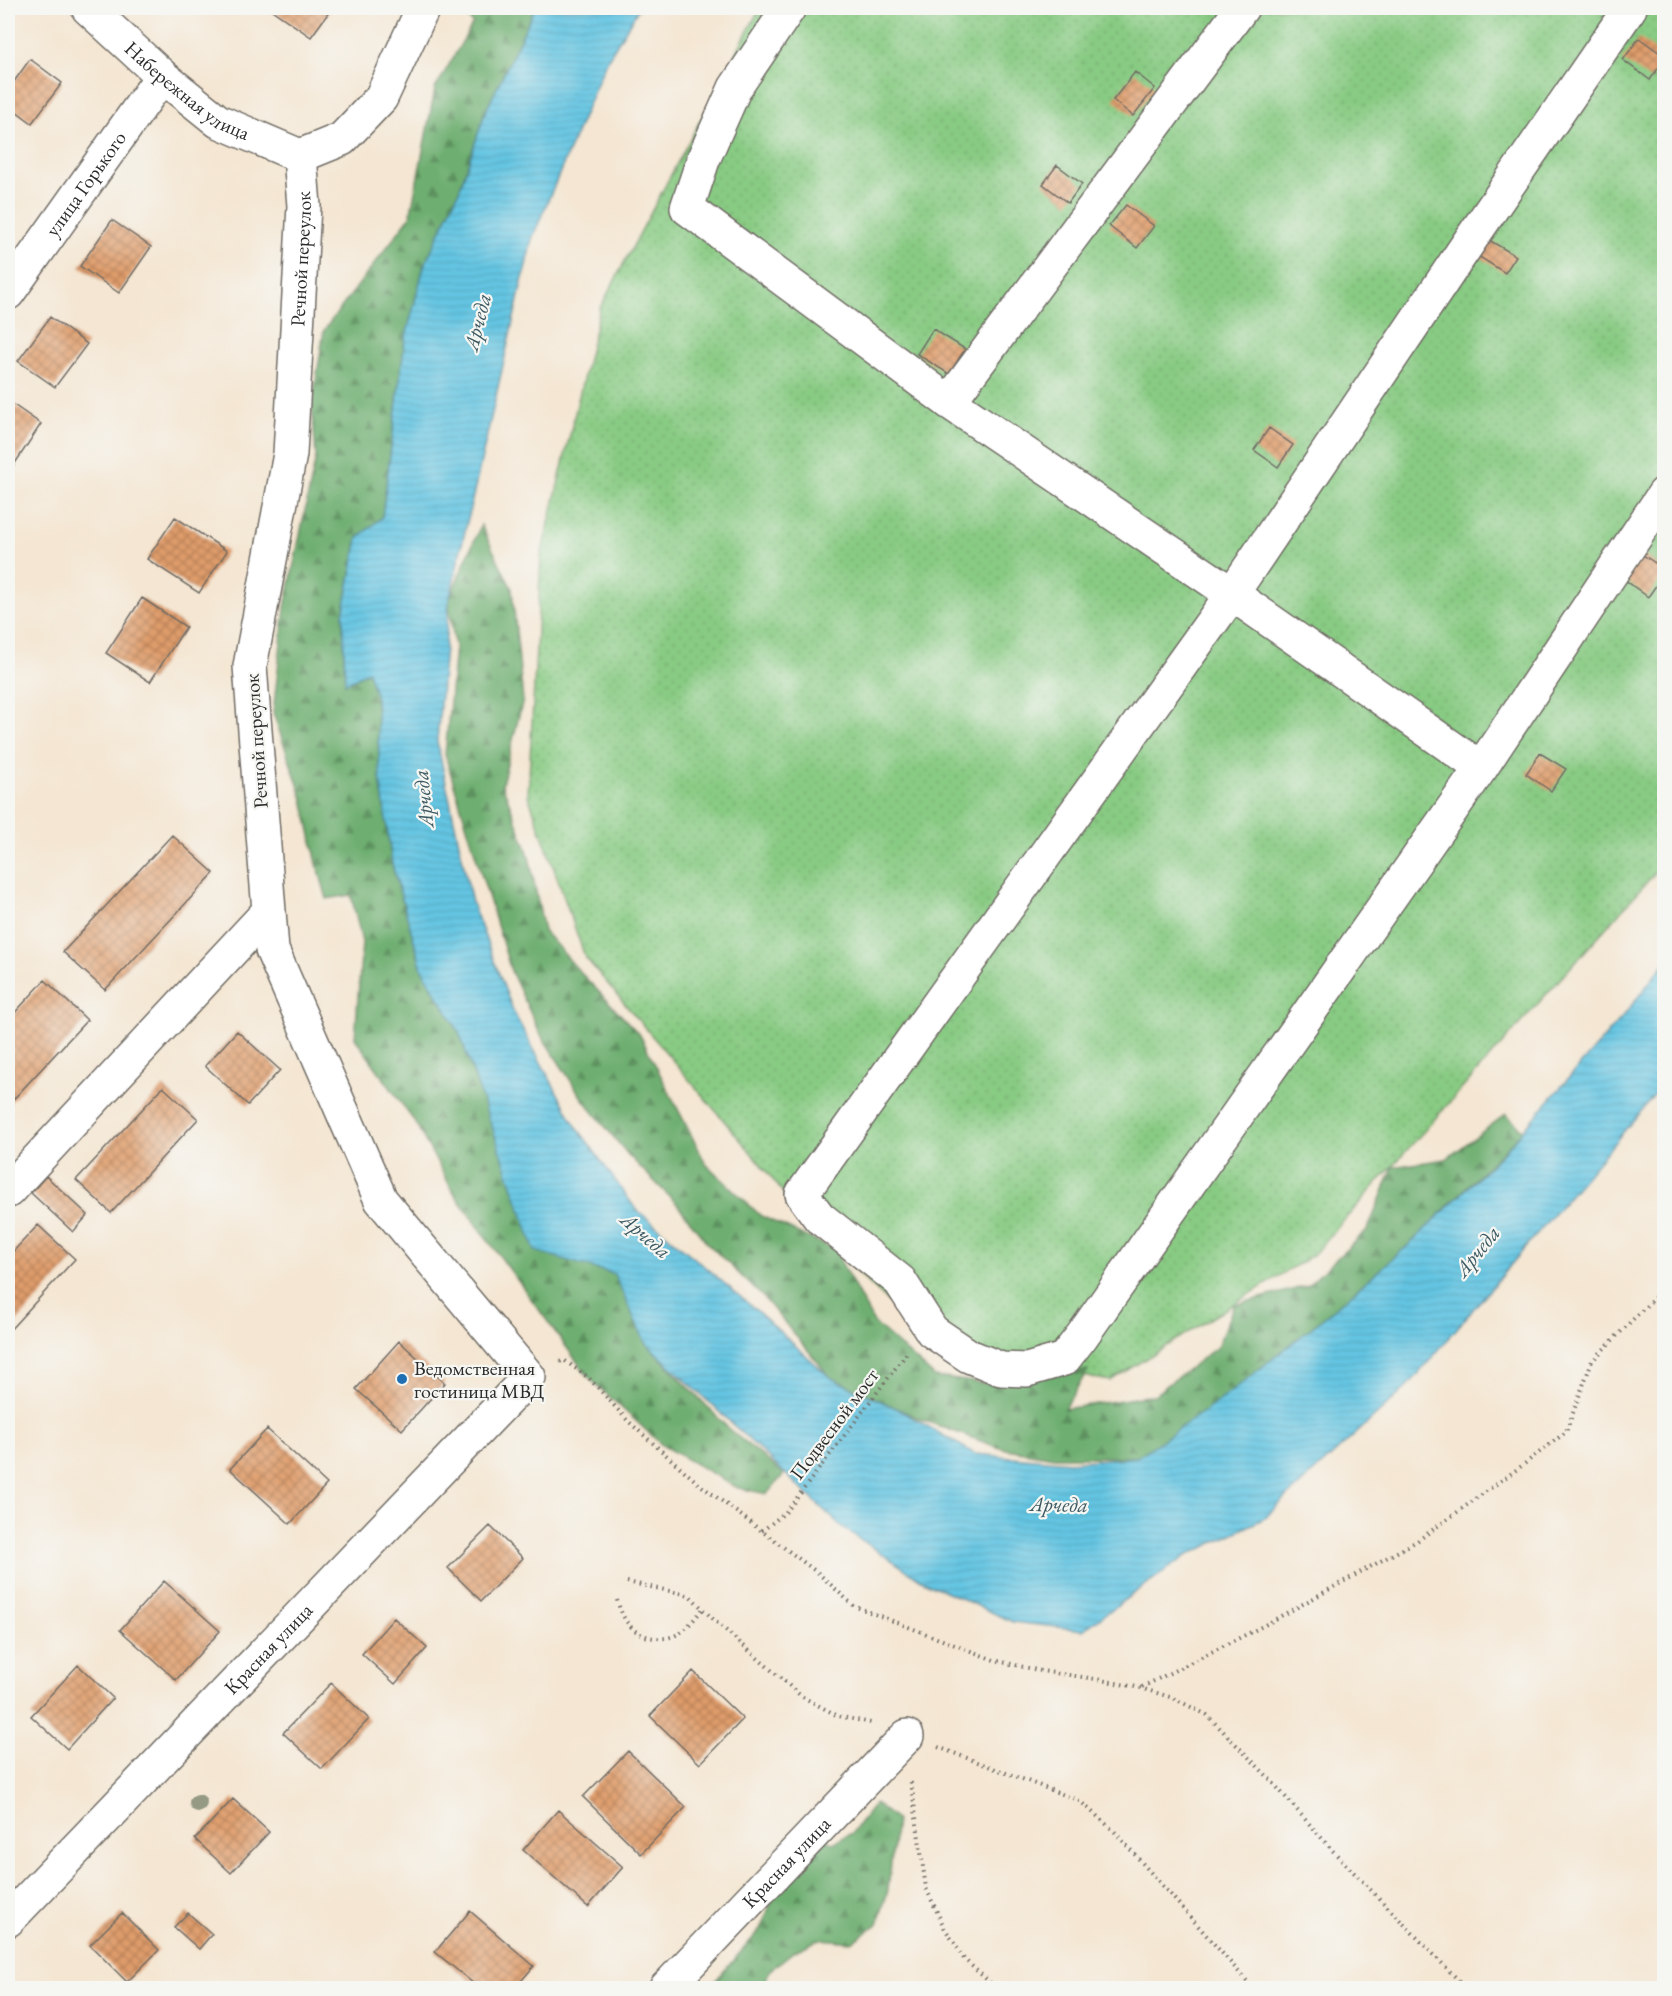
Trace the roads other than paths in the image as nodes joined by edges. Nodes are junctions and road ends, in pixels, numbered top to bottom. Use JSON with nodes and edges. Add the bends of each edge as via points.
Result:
{"nodes":[{"id":1,"x":88,"y":8,"type":"edge"},
{"id":2,"x":423,"y":8,"type":"edge"},
{"id":3,"x":789,"y":8,"type":"edge"},
{"id":4,"x":1242,"y":8,"type":"edge"},
{"id":5,"x":1630,"y":8,"type":"edge"},
{"id":6,"x":162,"y":76,"type":"junction"},
{"id":7,"x":300,"y":156,"type":"junction"},
{"id":8,"x":8,"y":293,"type":"edge"},
{"id":9,"x":949,"y":402,"type":"junction"},
{"id":10,"x":1665,"y":494,"type":"edge"},
{"id":11,"x":1232,"y":594,"type":"junction"},
{"id":12,"x":1481,"y":768,"type":"junction"},
{"id":13,"x":268,"y":912,"type":"junction"},
{"id":14,"x":8,"y":1191,"type":"edge"},
{"id":15,"x":529,"y":1377,"type":"joint"},
{"id":16,"x":907,"y":1736,"type":"road end"},
{"id":17,"x":8,"y":1920,"type":"edge"},
{"id":18,"x":666,"y":1989,"type":"edge"}],
"edges":[{"from":1,"to":6,"type":"street","name":"Набережная улица"},
{"from":2,"to":7,"type":"street","via":[[381,98],[342,139]]},
{"from":3,"to":9,"type":"street","via":[[735,88],[687,208]]},
{"from":4,"to":9,"type":"street"},
{"from":5,"to":11,"type":"street"},
{"from":6,"to":7,"type":"street","name":"Набережная улица","via":[[218,121]]},
{"from":6,"to":8,"type":"street","name":"улица Горького"},
{"from":7,"to":13,"type":"street","name":"Речной переулок","via":[[304,206],[290,454],[250,666]]},
{"from":9,"to":11,"type":"street"},
{"from":10,"to":12,"type":"street"},
{"from":11,"to":12,"type":"street"},
{"from":11,"to":12,"type":"street","via":[[801,1194],[819,1217],[900,1281],[932,1330],[960,1350],[1001,1369],[1027,1370],[1064,1359]]},
{"from":13,"to":14,"type":"street"},
{"from":13,"to":15,"type":"street","name":"Речной переулок","via":[[272,950],[381,1200]]},
{"from":15,"to":17,"type":"street","name":"Красная улица"},
{"from":16,"to":18,"type":"street","name":"Красная улица"}]}
